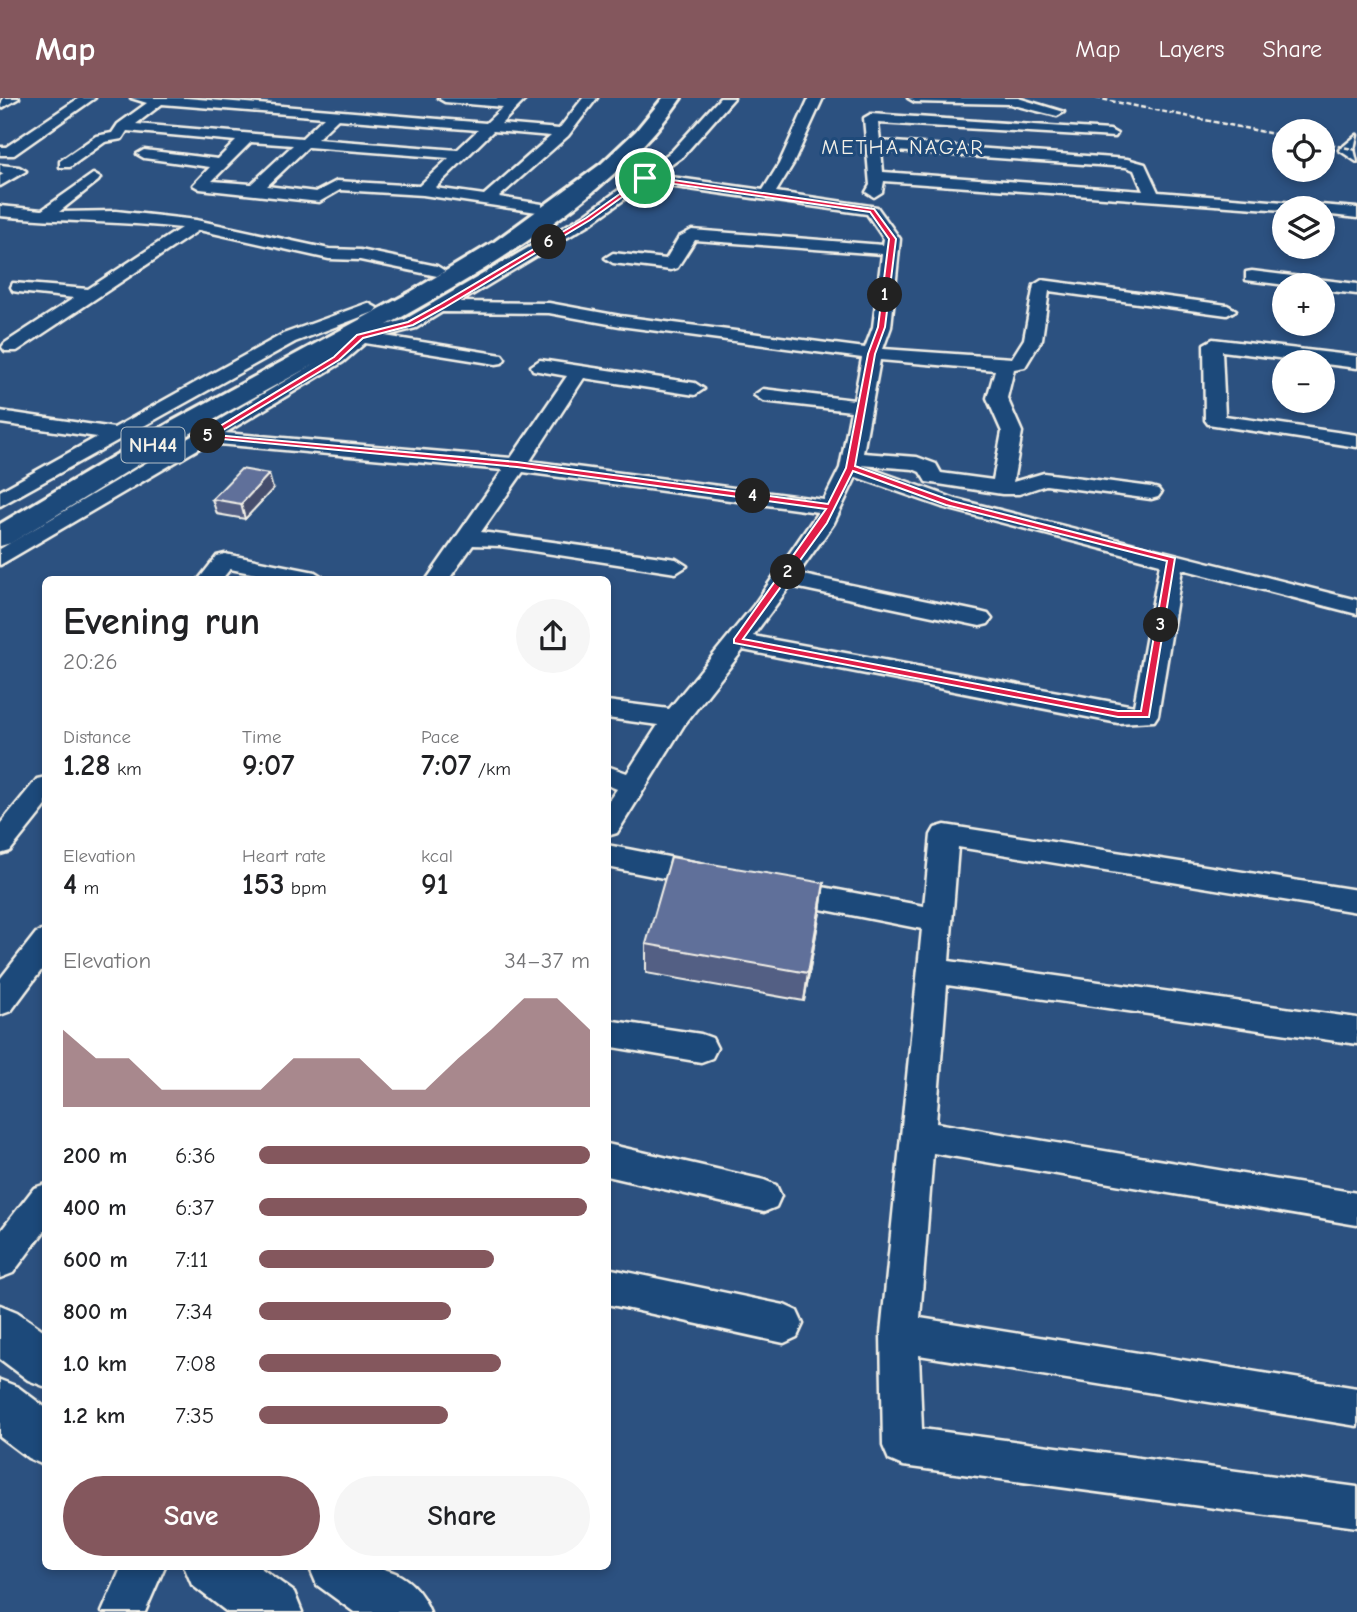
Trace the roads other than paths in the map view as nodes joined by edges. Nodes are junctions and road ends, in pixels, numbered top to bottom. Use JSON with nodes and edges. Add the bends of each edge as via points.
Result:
{"nodes":[{"id":1,"x":12,"y":98,"type":"edge"},
{"id":2,"x":88,"y":98,"type":"edge"},
{"id":3,"x":138,"y":98,"type":"edge"},
{"id":4,"x":347,"y":98,"type":"edge"},
{"id":5,"x":445,"y":98,"type":"edge"},
{"id":6,"x":590,"y":98,"type":"edge"},
{"id":7,"x":654,"y":98,"type":"edge"},
{"id":8,"x":672,"y":98,"type":"edge"},
{"id":9,"x":727,"y":98,"type":"edge"},
{"id":10,"x":816,"y":98,"type":"edge"},
{"id":11,"x":915,"y":98,"type":"edge"},
{"id":12,"x":161,"y":99,"type":"edge"},
{"id":13,"x":517,"y":101,"type":"edge"},
{"id":14,"x":0,"y":105,"type":"edge"},
{"id":15,"x":1057,"y":111,"type":"dead end"},
{"id":16,"x":332,"y":113,"type":"junction"},
{"id":17,"x":489,"y":127,"type":"junction"},
{"id":18,"x":123,"y":128,"type":"junction"},
{"id":19,"x":563,"y":134,"type":"junction"},
{"id":20,"x":1110,"y":134,"type":"dead end"},
{"id":21,"x":247,"y":138,"type":"junction"},
{"id":22,"x":1357,"y":139,"type":"edge"},
{"id":23,"x":304,"y":142,"type":"junction"},
{"id":24,"x":874,"y":145,"type":"junction"},
{"id":25,"x":0,"y":151,"type":"edge"},
{"id":26,"x":144,"y":154,"type":"dead end"},
{"id":27,"x":462,"y":155,"type":"junction"},
{"id":28,"x":1357,"y":158,"type":"edge"},
{"id":29,"x":65,"y":164,"type":"dead end"},
{"id":30,"x":221,"y":164,"type":"junction"},
{"id":31,"x":0,"y":169,"type":"edge"},
{"id":32,"x":877,"y":176,"type":"junction"},
{"id":33,"x":93,"y":178,"type":"dead end"},
{"id":34,"x":645,"y":178,"type":"junction"},
{"id":35,"x":0,"y":182,"type":"edge"},
{"id":36,"x":255,"y":189,"type":"junction"},
{"id":37,"x":423,"y":191,"type":"junction"},
{"id":38,"x":766,"y":195,"type":"junction"},
{"id":39,"x":1152,"y":195,"type":"junction"},
{"id":40,"x":487,"y":200,"type":"junction"},
{"id":41,"x":1272,"y":205,"type":"edge"},
{"id":42,"x":537,"y":207,"type":"junction"},
{"id":43,"x":872,"y":210,"type":"junction"},
{"id":44,"x":1335,"y":210,"type":"edge"},
{"id":45,"x":0,"y":211,"type":"edge"},
{"id":46,"x":1357,"y":213,"type":"edge"},
{"id":47,"x":44,"y":216,"type":"junction"},
{"id":48,"x":195,"y":225,"type":"junction"},
{"id":49,"x":891,"y":250,"type":"junction"},
{"id":50,"x":613,"y":258,"type":"dead end"},
{"id":51,"x":438,"y":271,"type":"junction"},
{"id":52,"x":1252,"y":276,"type":"dead end"},
{"id":53,"x":19,"y":287,"type":"dead end"},
{"id":54,"x":1357,"y":289,"type":"edge"},
{"id":55,"x":88,"y":294,"type":"junction"},
{"id":56,"x":442,"y":307,"type":"junction"},
{"id":57,"x":1227,"y":310,"type":"dead end"},
{"id":58,"x":374,"y":313,"type":"junction"},
{"id":59,"x":360,"y":337,"type":"junction"},
{"id":60,"x":11,"y":347,"type":"dead end"},
{"id":61,"x":299,"y":353,"type":"junction"},
{"id":62,"x":872,"y":354,"type":"junction"},
{"id":63,"x":496,"y":359,"type":"dead end"},
{"id":64,"x":1357,"y":362,"type":"edge"},
{"id":65,"x":1006,"y":365,"type":"junction"},
{"id":66,"x":540,"y":366,"type":"dead end"},
{"id":67,"x":578,"y":373,"type":"junction"},
{"id":68,"x":695,"y":389,"type":"dead end"},
{"id":69,"x":763,"y":395,"type":"dead end"},
{"id":70,"x":862,"y":407,"type":"junction"},
{"id":71,"x":0,"y":417,"type":"edge"},
{"id":72,"x":114,"y":434,"type":"junction"},
{"id":73,"x":206,"y":437,"type":"junction"},
{"id":74,"x":1357,"y":441,"type":"edge"},
{"id":75,"x":851,"y":463,"type":"junction"},
{"id":76,"x":517,"y":465,"type":"junction"},
{"id":77,"x":1002,"y":488,"type":"junction"},
{"id":78,"x":1151,"y":493,"type":"dead end"},
{"id":79,"x":0,"y":500,"type":"edge"},
{"id":80,"x":831,"y":507,"type":"junction"},
{"id":81,"x":0,"y":519,"type":"edge"},
{"id":82,"x":0,"y":537,"type":"edge"},
{"id":83,"x":466,"y":538,"type":"junction"},
{"id":84,"x":0,"y":558,"type":"edge"},
{"id":85,"x":1172,"y":560,"type":"junction"},
{"id":86,"x":676,"y":566,"type":"dead end"},
{"id":87,"x":212,"y":576,"type":"edge"},
{"id":88,"x":300,"y":576,"type":"edge"},
{"id":89,"x":440,"y":576,"type":"edge"},
{"id":90,"x":784,"y":578,"type":"junction"},
{"id":91,"x":1357,"y":607,"type":"edge"},
{"id":92,"x":980,"y":620,"type":"dead end"},
{"id":93,"x":737,"y":641,"type":"junction"},
{"id":94,"x":611,"y":710,"type":"edge"},
{"id":95,"x":675,"y":719,"type":"junction"},
{"id":96,"x":611,"y":777,"type":"edge"},
{"id":97,"x":633,"y":785,"type":"junction"},
{"id":98,"x":42,"y":791,"type":"edge"},
{"id":99,"x":611,"y":820,"type":"edge"},
{"id":100,"x":0,"y":844,"type":"edge"},
{"id":101,"x":611,"y":857,"type":"edge"},
{"id":102,"x":1357,"y":901,"type":"edge"},
{"id":103,"x":937,"y":920,"type":"junction"},
{"id":104,"x":42,"y":946,"type":"edge"},
{"id":105,"x":933,"y":971,"type":"junction"},
{"id":106,"x":0,"y":1002,"type":"edge"},
{"id":107,"x":1357,"y":1031,"type":"edge"},
{"id":108,"x":611,"y":1034,"type":"edge"},
{"id":109,"x":702,"y":1048,"type":"dead end"},
{"id":110,"x":918,"y":1135,"type":"junction"},
{"id":111,"x":611,"y":1161,"type":"edge"},
{"id":112,"x":764,"y":1196,"type":"dead end"},
{"id":113,"x":42,"y":1205,"type":"edge"},
{"id":114,"x":1357,"y":1209,"type":"edge"},
{"id":115,"x":0,"y":1261,"type":"edge"},
{"id":116,"x":611,"y":1287,"type":"edge"},
{"id":117,"x":784,"y":1324,"type":"dead end"},
{"id":118,"x":0,"y":1329,"type":"edge"},
{"id":119,"x":900,"y":1333,"type":"junction"},
{"id":120,"x":42,"y":1359,"type":"edge"},
{"id":121,"x":0,"y":1405,"type":"edge"},
{"id":122,"x":1357,"y":1407,"type":"edge"},
{"id":123,"x":42,"y":1437,"type":"edge"},
{"id":124,"x":1357,"y":1507,"type":"edge"},
{"id":125,"x":142,"y":1570,"type":"edge"},
{"id":126,"x":216,"y":1570,"type":"edge"},
{"id":127,"x":342,"y":1570,"type":"edge"},
{"id":128,"x":123,"y":1612,"type":"edge"},
{"id":129,"x":274,"y":1612,"type":"edge"},
{"id":130,"x":402,"y":1612,"type":"edge"}],
"edges":[{"from":1,"to":14,"type":"street"},
{"from":2,"to":25,"type":"street","via":[[9,152]]},
{"from":3,"to":12,"type":"street"},
{"from":4,"to":16,"type":"street"},
{"from":5,"to":13,"type":"street"},
{"from":6,"to":19,"type":"street"},
{"from":7,"to":42,"type":"highway","number":"NH44","via":[[620,138]]},
{"from":8,"to":58,"type":"highway","number":"NH44","via":[[639,140],[554,212],[457,277]]},
{"from":9,"to":34,"type":"street","via":[[677,154]]},
{"from":10,"to":38,"type":"street","via":[[786,164]]},
{"from":11,"to":15,"type":"street","via":[[1010,100]]},
{"from":12,"to":16,"type":"street"},
{"from":12,"to":18,"type":"street"},
{"from":13,"to":17,"type":"street"},
{"from":16,"to":17,"type":"street"},
{"from":16,"to":23,"type":"street"},
{"from":17,"to":19,"type":"street"},
{"from":17,"to":27,"type":"street"},
{"from":18,"to":21,"type":"street"},
{"from":18,"to":29,"type":"street","via":[[117,136],[101,139]]},
{"from":19,"to":40,"type":"street"},
{"from":20,"to":24,"type":"street","via":[[872,113]]},
{"from":21,"to":23,"type":"street"},
{"from":21,"to":30,"type":"street"},
{"from":22,"to":28,"type":"street","via":[[1346,150]]},
{"from":23,"to":27,"type":"street"},
{"from":23,"to":36,"type":"street"},
{"from":24,"to":32,"type":"street"},
{"from":24,"to":39,"type":"street","via":[[1127,163],[1140,167]]},
{"from":26,"to":30,"type":"street"},
{"from":27,"to":37,"type":"street"},
{"from":30,"to":36,"type":"street","via":[[200,184]]},
{"from":31,"to":35,"type":"street","via":[[19,171]]},
{"from":32,"to":39,"type":"street"},
{"from":32,"to":43,"type":"street","via":[[868,202]]},
{"from":33,"to":47,"type":"street"},
{"from":34,"to":38,"type":"street"},
{"from":34,"to":56,"type":"street","via":[[588,219]]},
{"from":36,"to":37,"type":"street","via":[[318,197],[337,185]]},
{"from":37,"to":40,"type":"street"},
{"from":38,"to":43,"type":"street"},
{"from":39,"to":41,"type":"street"},
{"from":40,"to":42,"type":"street"},
{"from":42,"to":51,"type":"highway","number":"NH44"},
{"from":43,"to":49,"type":"street","via":[[892,239]]},
{"from":44,"to":46,"type":"street"},
{"from":45,"to":47,"type":"street"},
{"from":47,"to":48,"type":"street","via":[[116,216]]},
{"from":48,"to":51,"type":"street","via":[[329,254],[360,255]]},
{"from":48,"to":55,"type":"street"},
{"from":49,"to":50,"type":"street","via":[[692,235],[671,265]]},
{"from":49,"to":62,"type":"street","via":[[882,327]]},
{"from":51,"to":58,"type":"highway","number":"NH44"},
{"from":52,"to":54,"type":"street"},
{"from":53,"to":55,"type":"street"},
{"from":55,"to":60,"type":"street"},
{"from":56,"to":59,"type":"street","via":[[410,324]]},
{"from":56,"to":62,"type":"street","via":[[550,308]]},
{"from":57,"to":65,"type":"street","via":[[1042,285],[1033,339],[1019,363]]},
{"from":58,"to":59,"type":"street"},
{"from":58,"to":61,"type":"highway","number":"NH44"},
{"from":58,"to":72,"type":"street","via":[[289,338]]},
{"from":59,"to":63,"type":"street"},
{"from":59,"to":73,"type":"street","via":[[337,358]]},
{"from":61,"to":81,"type":"highway","number":"NH44"},
{"from":61,"to":82,"type":"highway","number":"NH44"},
{"from":62,"to":65,"type":"street"},
{"from":62,"to":70,"type":"street"},
{"from":64,"to":74,"type":"street","via":[[1213,344],[1215,420]]},
{"from":65,"to":77,"type":"street","via":[[998,398],[1012,432]]},
{"from":66,"to":67,"type":"street"},
{"from":67,"to":68,"type":"street"},
{"from":67,"to":76,"type":"street"},
{"from":69,"to":70,"type":"street"},
{"from":70,"to":75,"type":"street"},
{"from":71,"to":72,"type":"street"},
{"from":72,"to":79,"type":"street"},
{"from":73,"to":76,"type":"street"},
{"from":73,"to":84,"type":"street"},
{"from":75,"to":77,"type":"street","via":[[916,463],[929,468],[933,478]]},
{"from":75,"to":80,"type":"street"},
{"from":75,"to":85,"type":"street","via":[[949,503]]},
{"from":76,"to":80,"type":"street"},
{"from":76,"to":83,"type":"street"},
{"from":77,"to":78,"type":"street","via":[[1019,488],[1044,479]]},
{"from":80,"to":90,"type":"street"},
{"from":83,"to":86,"type":"street","via":[[500,539]]},
{"from":83,"to":89,"type":"street"},
{"from":85,"to":91,"type":"street"},
{"from":85,"to":93,"type":"street","via":[[1145,715],[1118,714]]},
{"from":87,"to":88,"type":"street","via":[[225,561]]},
{"from":90,"to":92,"type":"street"},
{"from":90,"to":93,"type":"street"},
{"from":93,"to":95,"type":"street"},
{"from":94,"to":95,"type":"street"},
{"from":95,"to":97,"type":"street"},
{"from":96,"to":97,"type":"street"},
{"from":97,"to":99,"type":"street"},
{"from":98,"to":100,"type":"street"},
{"from":101,"to":103,"type":"street"},
{"from":102,"to":103,"type":"street","via":[[945,835]]},
{"from":103,"to":105,"type":"street"},
{"from":104,"to":106,"type":"street"},
{"from":105,"to":107,"type":"street"},
{"from":105,"to":110,"type":"street"},
{"from":108,"to":109,"type":"street"},
{"from":110,"to":114,"type":"street"},
{"from":110,"to":119,"type":"street"},
{"from":111,"to":112,"type":"street"},
{"from":113,"to":115,"type":"street"},
{"from":116,"to":117,"type":"street"},
{"from":118,"to":120,"type":"main road"},
{"from":119,"to":122,"type":"street"},
{"from":119,"to":124,"type":"street","via":[[903,1446]]},
{"from":121,"to":123,"type":"main road"},
{"from":125,"to":128,"type":"street"},
{"from":126,"to":129,"type":"main road"},
{"from":127,"to":130,"type":"main road"}]}
